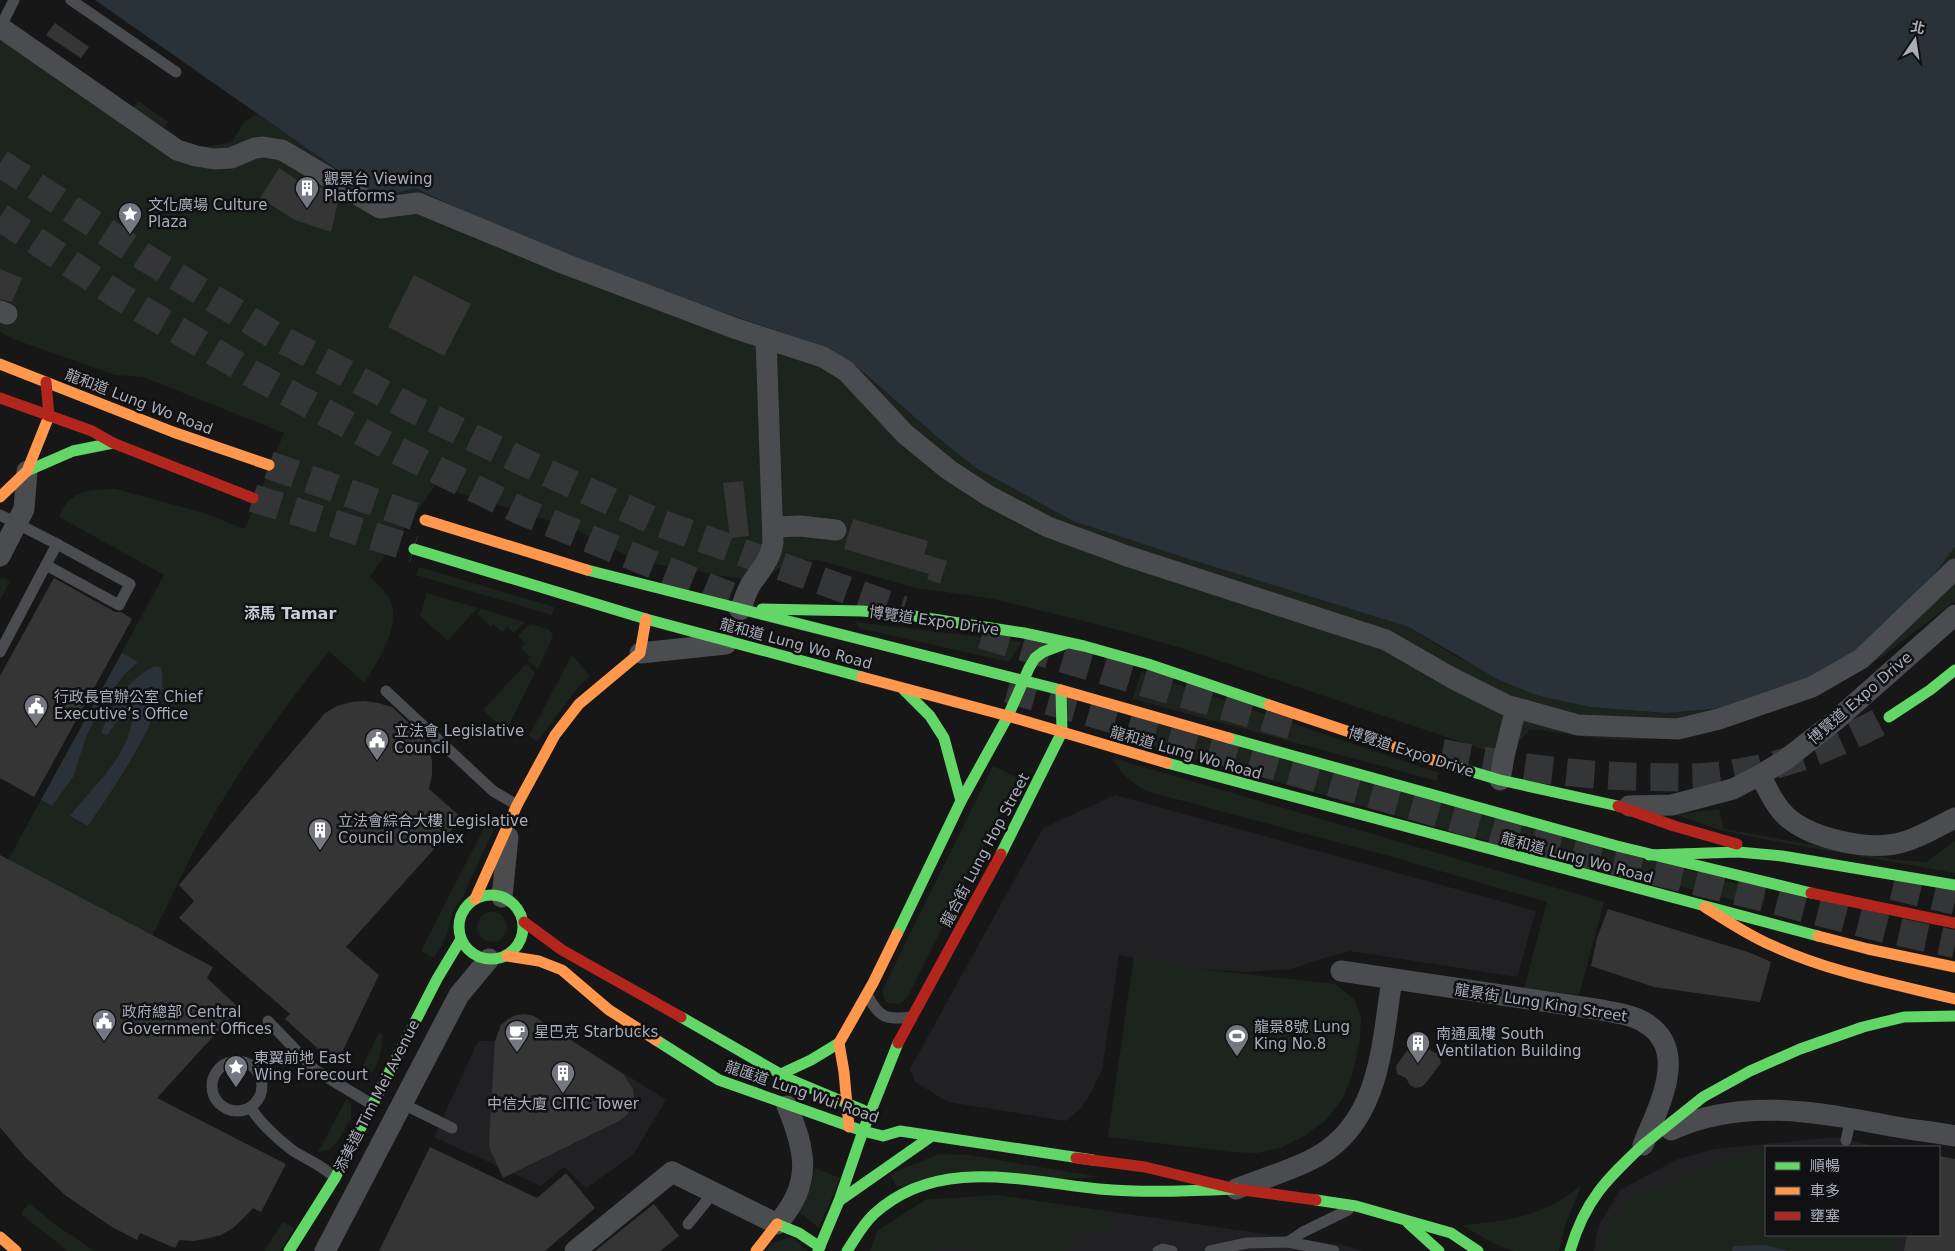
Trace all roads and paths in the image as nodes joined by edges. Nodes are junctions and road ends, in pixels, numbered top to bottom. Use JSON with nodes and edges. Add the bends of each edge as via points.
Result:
{"nodes":[{"id":1,"x":71,"y":0,"type":"edge"},
{"id":2,"x":5,"y":17,"type":"edge"},
{"id":3,"x":176,"y":72,"type":"dead end"},
{"id":4,"x":766,"y":338,"type":"junction"},
{"id":5,"x":0,"y":364,"type":"edge"},
{"id":6,"x":46,"y":382,"type":"junction"},
{"id":7,"x":0,"y":398,"type":"edge"},
{"id":8,"x":49,"y":416,"type":"junction"},
{"id":9,"x":113,"y":443,"type":"junction"},
{"id":10,"x":269,"y":465,"type":"tunnel mouth"},
{"id":11,"x":27,"y":471,"type":"junction"},
{"id":12,"x":0,"y":481,"type":"edge"},
{"id":13,"x":1,"y":496,"type":"edge"},
{"id":14,"x":253,"y":498,"type":"tunnel mouth"},
{"id":15,"x":9,"y":520,"type":"edge"},
{"id":16,"x":425,"y":520,"type":"tunnel mouth"},
{"id":17,"x":773,"y":527,"type":"junction"},
{"id":18,"x":836,"y":530,"type":"dead end"},
{"id":19,"x":57,"y":544,"type":"junction"},
{"id":20,"x":414,"y":549,"type":"tunnel mouth"},
{"id":21,"x":0,"y":556,"type":"edge"},
{"id":22,"x":46,"y":565,"type":"junction"},
{"id":23,"x":1955,"y":569,"type":"edge"},
{"id":24,"x":740,"y":610,"type":"junction"},
{"id":25,"x":1955,"y":615,"type":"edge"},
{"id":26,"x":646,"y":619,"type":"junction"},
{"id":27,"x":736,"y":643,"type":"junction"},
{"id":28,"x":1067,"y":643,"type":"junction"},
{"id":29,"x":0,"y":652,"type":"edge"},
{"id":30,"x":640,"y":653,"type":"junction"},
{"id":31,"x":1955,"y":670,"type":"edge"},
{"id":32,"x":1023,"y":681,"type":"junction"},
{"id":33,"x":902,"y":689,"type":"junction"},
{"id":34,"x":1061,"y":690,"type":"junction"},
{"id":35,"x":386,"y":691,"type":"dead end"},
{"id":36,"x":1516,"y":708,"type":"junction"},
{"id":37,"x":1008,"y":716,"type":"junction"},
{"id":38,"x":1889,"y":717,"type":"tunnel mouth"},
{"id":39,"x":1062,"y":732,"type":"junction"},
{"id":40,"x":1760,"y":775,"type":"junction"},
{"id":41,"x":1500,"y":780,"type":"junction"},
{"id":42,"x":961,"y":801,"type":"junction"},
{"id":43,"x":1618,"y":806,"type":"junction"},
{"id":44,"x":513,"y":814,"type":"junction"},
{"id":45,"x":1955,"y":818,"type":"edge"},
{"id":46,"x":1649,"y":855,"type":"junction"},
{"id":47,"x":1782,"y":856,"type":"junction"},
{"id":48,"x":1955,"y":885,"type":"edge"},
{"id":49,"x":502,"y":897,"type":"junction"},
{"id":50,"x":475,"y":899,"type":"junction"},
{"id":51,"x":1705,"y":908,"type":"junction"},
{"id":52,"x":524,"y":922,"type":"junction"},
{"id":53,"x":1955,"y":923,"type":"edge"},
{"id":54,"x":461,"y":939,"type":"junction"},
{"id":55,"x":498,"y":957,"type":"junction"},
{"id":56,"x":1955,"y":967,"type":"edge"},
{"id":57,"x":1341,"y":971,"type":"dead end"},
{"id":58,"x":1392,"y":979,"type":"junction"},
{"id":59,"x":867,"y":994,"type":"junction"},
{"id":60,"x":1955,"y":998,"type":"edge"},
{"id":61,"x":1955,"y":1016,"type":"edge"},
{"id":62,"x":913,"y":1017,"type":"junction"},
{"id":63,"x":268,"y":1021,"type":"dead end"},
{"id":64,"x":839,"y":1043,"type":"junction"},
{"id":65,"x":780,"y":1074,"type":"junction"},
{"id":66,"x":401,"y":1103,"type":"junction"},
{"id":67,"x":847,"y":1104,"type":"junction"},
{"id":68,"x":373,"y":1105,"type":"junction"},
{"id":69,"x":787,"y":1106,"type":"junction"},
{"id":70,"x":250,"y":1108,"type":"junction"},
{"id":71,"x":870,"y":1113,"type":"junction"},
{"id":72,"x":882,"y":1116,"type":"dead end"},
{"id":73,"x":1851,"y":1118,"type":"junction"},
{"id":74,"x":849,"y":1127,"type":"junction"},
{"id":75,"x":452,"y":1128,"type":"dead end"},
{"id":76,"x":897,"y":1128,"type":"junction"},
{"id":77,"x":863,"y":1131,"type":"junction"},
{"id":78,"x":1955,"y":1136,"type":"edge"},
{"id":79,"x":1846,"y":1140,"type":"dead end"},
{"id":80,"x":973,"y":1143,"type":"dead end"},
{"id":81,"x":1643,"y":1145,"type":"junction"},
{"id":82,"x":1094,"y":1160,"type":"junction"},
{"id":83,"x":336,"y":1178,"type":"junction"},
{"id":84,"x":1236,"y":1189,"type":"junction"},
{"id":85,"x":713,"y":1193,"type":"junction"},
{"id":86,"x":839,"y":1201,"type":"junction"},
{"id":87,"x":1356,"y":1206,"type":"junction"},
{"id":88,"x":1402,"y":1219,"type":"junction"},
{"id":89,"x":688,"y":1224,"type":"dead end"},
{"id":90,"x":777,"y":1224,"type":"junction"},
{"id":91,"x":1288,"y":1242,"type":"junction"},
{"id":92,"x":819,"y":1249,"type":"edge"},
{"id":93,"x":289,"y":1251,"type":"edge"},
{"id":94,"x":325,"y":1251,"type":"edge"},
{"id":95,"x":575,"y":1251,"type":"edge"},
{"id":96,"x":756,"y":1251,"type":"edge"},
{"id":97,"x":847,"y":1251,"type":"edge"},
{"id":98,"x":1158,"y":1251,"type":"edge"},
{"id":99,"x":1172,"y":1251,"type":"edge"},
{"id":100,"x":1210,"y":1251,"type":"edge"},
{"id":101,"x":1334,"y":1251,"type":"edge"},
{"id":102,"x":1439,"y":1251,"type":"edge"},
{"id":103,"x":1478,"y":1251,"type":"edge"},
{"id":104,"x":1570,"y":1251,"type":"edge"}],
"edges":[{"from":1,"to":3,"type":"lane"},
{"from":2,"to":4,"type":"street","via":[[187,154],[223,159],[255,148],[282,150],[380,208],[418,203],[565,264]]},
{"from":4,"to":17,"type":"street"},
{"from":4,"to":36,"type":"street","via":[[823,357],[846,371],[905,434],[949,470],[989,496],[1048,527],[1386,640],[1452,678]]},
{"from":5,"to":6,"type":"main road","name":"龍和道 Lung Wo Road"},
{"from":6,"to":8,"type":"main road"},
{"from":6,"to":10,"type":"main road","name":"龍和道 Lung Wo Road","via":[[173,432]]},
{"from":7,"to":8,"type":"main road"},
{"from":8,"to":9,"type":"main road","via":[[92,431]]},
{"from":8,"to":11,"type":"main road"},
{"from":9,"to":11,"type":"main road","via":[[73,451]]},
{"from":9,"to":14,"type":"main road"},
{"from":11,"to":13,"type":"main road"},
{"from":11,"to":15,"type":"street","via":[[24,509]]},
{"from":12,"to":13,"type":"main road"},
{"from":15,"to":19,"type":"lane"},
{"from":15,"to":21,"type":"street"},
{"from":16,"to":24,"type":"main road","name":"龍和道 Lung Wo Road","via":[[596,573]]},
{"from":17,"to":18,"type":"street"},
{"from":17,"to":24,"type":"street","via":[[771,553],[751,584]]},
{"from":19,"to":22,"type":"lane"},
{"from":19,"to":22,"type":"lane","via":[[130,584],[119,604]]},
{"from":20,"to":26,"type":"main road","name":"龍和道 Lung Wo Road"},
{"from":22,"to":29,"type":"lane"},
{"from":23,"to":36,"type":"street","via":[[1861,660],[1812,687],[1719,720],[1678,729],[1578,725]]},
{"from":24,"to":28,"type":"main road","name":"博覽道 Expo Drive","via":[[862,611],[907,615]]},
{"from":24,"to":32,"type":"main road","name":"龍和道 Lung Wo Road"},
{"from":25,"to":40,"type":"street","name":"博覽道 Expo Drive","via":[[1835,721]]},
{"from":26,"to":27,"type":"main road","name":"龍和道 Lung Wo Road"},
{"from":26,"to":30,"type":"main road"},
{"from":27,"to":30,"type":"street"},
{"from":27,"to":33,"type":"main road","name":"龍和道 Lung Wo Road"},
{"from":28,"to":32,"type":"main road","via":[[1035,658]]},
{"from":28,"to":41,"type":"main road","name":"博覽道 Expo Drive","via":[[1148,664]]},
{"from":30,"to":44,"type":"main road","via":[[579,704],[556,735]]},
{"from":31,"to":38,"type":"main road"},
{"from":32,"to":34,"type":"main road","name":"龍和道 Lung Wo Road"},
{"from":32,"to":37,"type":"main road"},
{"from":33,"to":37,"type":"main road","name":"龍和道 Lung Wo Road"},
{"from":33,"to":42,"type":"main road","via":[[930,716],[944,738]]},
{"from":34,"to":39,"type":"main road","name":"龍合街 Lung Hop Street"},
{"from":34,"to":46,"type":"main road","name":"龍和道 Lung Wo Road","via":[[1447,801]]},
{"from":35,"to":44,"type":"lane","via":[[493,791]]},
{"from":36,"to":41,"type":"street"},
{"from":37,"to":39,"type":"main road","name":"龍和道 Lung Wo Road"},
{"from":37,"to":42,"type":"main road"},
{"from":39,"to":51,"type":"main road","name":"龍和道 Lung Wo Road","via":[[1211,776]]},
{"from":39,"to":62,"type":"main road","name":"龍合街 Lung Hop Street","via":[[1017,824]]},
{"from":40,"to":43,"type":"street","name":"博覽道 Expo Drive","via":[[1732,789],[1672,805]]},
{"from":40,"to":45,"type":"street","via":[[1786,816],[1815,834],[1831,838],[1890,846],[1920,836]]},
{"from":41,"to":43,"type":"main road","name":"博覽道 Expo Drive"},
{"from":42,"to":59,"type":"main road"},
{"from":43,"to":47,"type":"main road","via":[[1674,826]]},
{"from":44,"to":49,"type":"street"},
{"from":44,"to":50,"type":"main road"},
{"from":46,"to":47,"type":"main road","via":[[1738,852]]},
{"from":46,"to":53,"type":"main road","name":"龍和道 Lung Wo Road"},
{"from":47,"to":48,"type":"main road"},
{"from":49,"to":50,"type":"main road","via":[[488,895]]},
{"from":49,"to":52,"type":"main road","name":"龍匯道 Lung Wui Road","via":[[517,907]]},
{"from":50,"to":54,"type":"main road","via":[[463,912]]},
{"from":51,"to":56,"type":"main road","name":"龍和道 Lung Wo Road"},
{"from":51,"to":60,"type":"main road","via":[[1782,950],[1857,974]]},
{"from":52,"to":55,"type":"main road","via":[[520,942]]},
{"from":52,"to":65,"type":"main road","name":"龍匯道 Lung Wui Road","via":[[562,950]]},
{"from":54,"to":55,"type":"main road","name":"龍匯道 Lung Wui Road","via":[[472,953]]},
{"from":54,"to":68,"type":"main road","name":"添美道 Tim Mei Avenue"},
{"from":55,"to":66,"type":"street","name":"添美道 Tim Mei Avenue","via":[[459,996]]},
{"from":55,"to":69,"type":"main road","name":"龍匯道 Lung Wui Road","via":[[538,960],[562,970],[609,1010],[719,1080]]},
{"from":57,"to":58,"type":"street","name":"龍景街 Lung King Street"},
{"from":58,"to":81,"type":"street","name":"龍景街 Lung King Street","via":[[1602,1010],[1642,1021],[1664,1045],[1669,1070]]},
{"from":58,"to":84,"type":"street","via":[[1375,1081],[1366,1105],[1352,1127],[1318,1156]]},
{"from":59,"to":62,"type":"lane","via":[[872,1006],[882,1016],[896,1019]]},
{"from":59,"to":64,"type":"main road"},
{"from":61,"to":81,"type":"main road","via":[[1904,1017],[1800,1049],[1750,1071],[1704,1097]]},
{"from":62,"to":71,"type":"main road","name":"龍合街 Lung Hop Street","via":[[894,1052]]},
{"from":63,"to":68,"type":"lane","via":[[315,1070]]},
{"from":64,"to":65,"type":"main road","via":[[816,1060]]},
{"from":64,"to":67,"type":"main road"},
{"from":65,"to":67,"type":"main road","name":"龍匯道 Lung Wui Road"},
{"from":66,"to":75,"type":"lane"},
{"from":66,"to":94,"type":"street","name":"添美道 Tim Mei Avenue"},
{"from":67,"to":71,"type":"main road","name":"龍匯道 Lung Wui Road"},
{"from":67,"to":74,"type":"main road"},
{"from":68,"to":83,"type":"main road","name":"添美道 Tim Mei Avenue"},
{"from":69,"to":74,"type":"main road","name":"龍匯道 Lung Wui Road"},
{"from":69,"to":90,"type":"street","via":[[797,1130],[803,1159],[800,1185],[790,1210]]},
{"from":70,"to":70,"type":"lane","via":[[243,1111],[227,1109],[215,1098],[212,1082],[215,1074],[227,1063],[235,1061],[251,1066],[261,1079],[261,1095]]},
{"from":70,"to":83,"type":"lane","via":[[293,1150],[327,1169]]},
{"from":71,"to":72,"type":"main road","name":"龍匯道 Lung Wui Road"},
{"from":71,"to":77,"type":"main road","name":"龍合街 Lung Hop Street"},
{"from":73,"to":78,"type":"street"},
{"from":73,"to":79,"type":"lane"},
{"from":73,"to":81,"type":"street","via":[[1784,1110],[1723,1113],[1672,1129]]},
{"from":74,"to":77,"type":"main road","name":"龍匯道 Lung Wui Road"},
{"from":76,"to":77,"type":"main road","name":"龍匯道 Lung Wui Road","via":[[883,1136]]},
{"from":76,"to":82,"type":"main road"},
{"from":76,"to":86,"type":"main road","via":[[928,1138]]},
{"from":77,"to":86,"type":"main road","name":"龍合街 Lung Hop Street"},
{"from":80,"to":82,"type":"main road"},
{"from":81,"to":104,"type":"main road","via":[[1596,1192],[1585,1210]]},
{"from":82,"to":84,"type":"main road","via":[[1145,1167]]},
{"from":83,"to":93,"type":"main road","name":"添美道 Tim Mei Avenue"},
{"from":84,"to":87,"type":"main road"},
{"from":84,"to":97,"type":"main road","via":[[1138,1192],[987,1176],[955,1176],[910,1189],[892,1200],[859,1232]]},
{"from":85,"to":89,"type":"lane"},
{"from":85,"to":90,"type":"street"},
{"from":85,"to":95,"type":"street","via":[[672,1172]]},
{"from":86,"to":92,"type":"main road","name":"龍合街 Lung Hop Street"},
{"from":87,"to":88,"type":"main road"},
{"from":87,"to":91,"type":"lane"},
{"from":88,"to":102,"type":"main road"},
{"from":88,"to":103,"type":"main road","via":[[1451,1232]]},
{"from":90,"to":92,"type":"main road","via":[[799,1233]]},
{"from":90,"to":96,"type":"main road"},
{"from":91,"to":100,"type":"lane","via":[[1247,1243]]},
{"from":91,"to":101,"type":"lane"},
{"from":98,"to":99,"type":"lane"}]}
